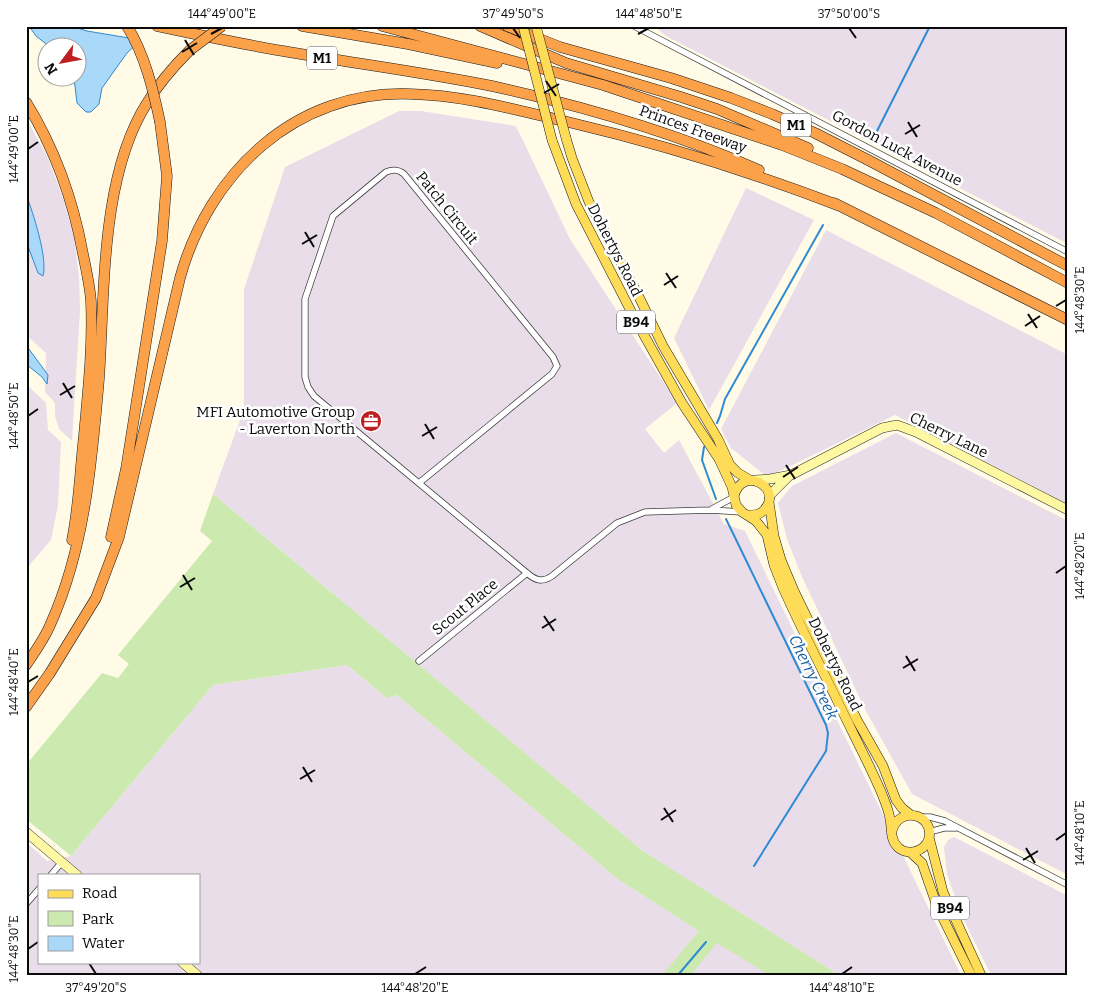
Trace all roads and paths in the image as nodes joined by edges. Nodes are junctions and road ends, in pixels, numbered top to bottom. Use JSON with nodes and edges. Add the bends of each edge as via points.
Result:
{"nodes":[{"id":1,"x":127,"y":26,"type":"edge"},
{"id":2,"x":157,"y":26,"type":"edge"},
{"id":3,"x":190,"y":26,"type":"edge"},
{"id":4,"x":222,"y":26,"type":"edge"},
{"id":5,"x":302,"y":26,"type":"edge"},
{"id":6,"x":382,"y":26,"type":"edge"},
{"id":7,"x":480,"y":26,"type":"edge"},
{"id":8,"x":507,"y":26,"type":"edge"},
{"id":9,"x":523,"y":26,"type":"edge"},
{"id":10,"x":536,"y":26,"type":"edge"},
{"id":11,"x":634,"y":26,"type":"edge"},
{"id":12,"x":281,"y":51,"type":"junction"},
{"id":13,"x":603,"y":85,"type":"junction"},
{"id":14,"x":26,"y":102,"type":"edge"},
{"id":15,"x":840,"y":206,"type":"junction"},
{"id":16,"x":936,"y":213,"type":"junction"},
{"id":17,"x":1068,"y":252,"type":"edge"},
{"id":18,"x":1068,"y":266,"type":"edge"},
{"id":19,"x":1068,"y":283,"type":"edge"},
{"id":20,"x":1068,"y":320,"type":"edge"},
{"id":21,"x":791,"y":475,"type":"junction"},
{"id":22,"x":752,"y":480,"type":"junction"},
{"id":23,"x":419,"y":483,"type":"junction"},
{"id":24,"x":734,"y":497,"type":"junction"},
{"id":25,"x":769,"y":499,"type":"junction"},
{"id":26,"x":710,"y":510,"type":"junction"},
{"id":27,"x":1068,"y":510,"type":"edge"},
{"id":28,"x":744,"y":513,"type":"junction"},
{"id":29,"x":527,"y":573,"type":"junction"},
{"id":30,"x":51,"y":624,"type":"junction"},
{"id":31,"x":72,"y":635,"type":"junction"},
{"id":32,"x":420,"y":661,"type":"dead end"},
{"id":33,"x":26,"y":665,"type":"edge"},
{"id":34,"x":26,"y":707,"type":"edge"},
{"id":35,"x":915,"y":816,"type":"junction"},
{"id":36,"x":958,"y":828,"type":"junction"},
{"id":37,"x":892,"y":831,"type":"junction"},
{"id":38,"x":26,"y":832,"type":"edge"},
{"id":39,"x":929,"y":835,"type":"junction"},
{"id":40,"x":910,"y":852,"type":"junction"},
{"id":41,"x":62,"y":862,"type":"junction"},
{"id":42,"x":52,"y":874,"type":"edge"},
{"id":43,"x":76,"y":874,"type":"edge"},
{"id":44,"x":1068,"y":886,"type":"edge"},
{"id":45,"x":38,"y":890,"type":"edge"},
{"id":46,"x":26,"y":904,"type":"edge"},
{"id":47,"x":184,"y":964,"type":"edge"},
{"id":48,"x":197,"y":975,"type":"edge"},
{"id":49,"x":971,"y":975,"type":"edge"},
{"id":50,"x":981,"y":975,"type":"edge"}],
"edges":[{"from":1,"to":31,"type":"highway","bridge":true,"via":[[144,61],[160,122],[167,176],[162,242],[112,534],[92,595]]},
{"from":2,"to":12,"type":"highway","number":"M1"},
{"from":3,"to":12,"type":"highway","number":"M1"},
{"from":4,"to":30,"type":"highway","bridge":true,"via":[[172,68],[147,102],[121,162],[112,205],[86,497],[78,541]]},
{"from":5,"to":13,"type":"highway","number":"M1"},
{"from":6,"to":13,"type":"highway"},
{"from":7,"to":16,"type":"highway","via":[[566,63],[717,109],[828,157]]},
{"from":8,"to":18,"type":"highway","number":"M1","via":[[560,47],[671,78],[772,114],[862,157]]},
{"from":9,"to":24,"type":"main road","name":"Dohertys Road","number":"B94","bridge":true,"via":[[552,140],[576,204],[661,366],[719,458]]},
{"from":10,"to":22,"type":"main road","name":"Dohertys Road","number":"B94","bridge":true,"via":[[572,158],[589,202],[663,346],[730,465],[738,474]]},
{"from":11,"to":17,"type":"street","name":"Gordon Luck Avenue"},
{"from":12,"to":15,"type":"highway","name":"Princes Freeway","number":"M1","via":[[483,85],[573,106],[685,140]]},
{"from":13,"to":16,"type":"highway","name":"Princes Freeway","number":"M1","via":[[782,145]]},
{"from":14,"to":30,"type":"highway","via":[[52,149],[70,198],[91,301],[89,376],[78,496],[72,538]]},
{"from":15,"to":20,"type":"highway","name":"Princes Freeway","number":"M1"},
{"from":15,"to":31,"type":"highway","via":[[778,182],[651,144],[455,98],[408,94],[368,97],[336,104],[291,124],[252,153],[233,173],[208,209],[186,256],[118,537],[96,598]]},
{"from":16,"to":19,"type":"highway","name":"Princes Freeway","number":"M1"},
{"from":21,"to":22,"type":"street","name":"Cherry Lane"},
{"from":21,"to":25,"type":"street","name":"Cherry Lane"},
{"from":21,"to":27,"type":"street","name":"Cherry Lane","via":[[882,428],[897,425]]},
{"from":22,"to":24,"type":"main road","via":[[741,484]]},
{"from":22,"to":25,"type":"main road","number":"B94","via":[[765,486]]},
{"from":23,"to":23,"type":"street","name":"Patch Circuit","via":[[314,396],[305,377],[306,299],[333,216],[386,172],[396,170],[404,174],[554,357],[557,366],[552,374]]},
{"from":23,"to":29,"type":"street","name":"Patch Circuit"},
{"from":24,"to":26,"type":"street","name":"Patch Circuit"},
{"from":24,"to":28,"type":"main road","number":"B94","via":[[736,505]]},
{"from":25,"to":28,"type":"main road","via":[[767,507],[758,514]]},
{"from":25,"to":35,"type":"main road","name":"Dohertys Road","number":"B94","via":[[774,536],[794,591],[880,761],[896,800]]},
{"from":26,"to":28,"type":"street","name":"Patch Circuit"},
{"from":26,"to":29,"type":"street","name":"Patch Circuit","via":[[645,512],[617,523],[548,579],[537,580]]},
{"from":28,"to":37,"type":"main road","name":"Dohertys Road","number":"B94","via":[[756,520],[766,535],[783,588],[879,788]]},
{"from":29,"to":32,"type":"street","name":"Scout Place"},
{"from":30,"to":33,"type":"highway"},
{"from":31,"to":34,"type":"highway"},
{"from":35,"to":36,"type":"street","via":[[938,818]]},
{"from":35,"to":37,"type":"main road","via":[[900,818]]},
{"from":35,"to":39,"type":"main road","number":"B94","via":[[925,821]]},
{"from":36,"to":39,"type":"street","via":[[944,828]]},
{"from":36,"to":44,"type":"street"},
{"from":37,"to":40,"type":"main road","number":"B94","via":[[896,846]]},
{"from":38,"to":41,"type":"street"},
{"from":39,"to":40,"type":"main road","via":[[920,850]]},
{"from":39,"to":50,"type":"main road","number":"B94","via":[[943,892]]},
{"from":40,"to":49,"type":"main road","number":"B94","via":[[928,874],[937,906]]},
{"from":41,"to":42,"type":"street"},
{"from":41,"to":43,"type":"street"},
{"from":45,"to":46,"type":"street"},
{"from":47,"to":48,"type":"street"}]}
